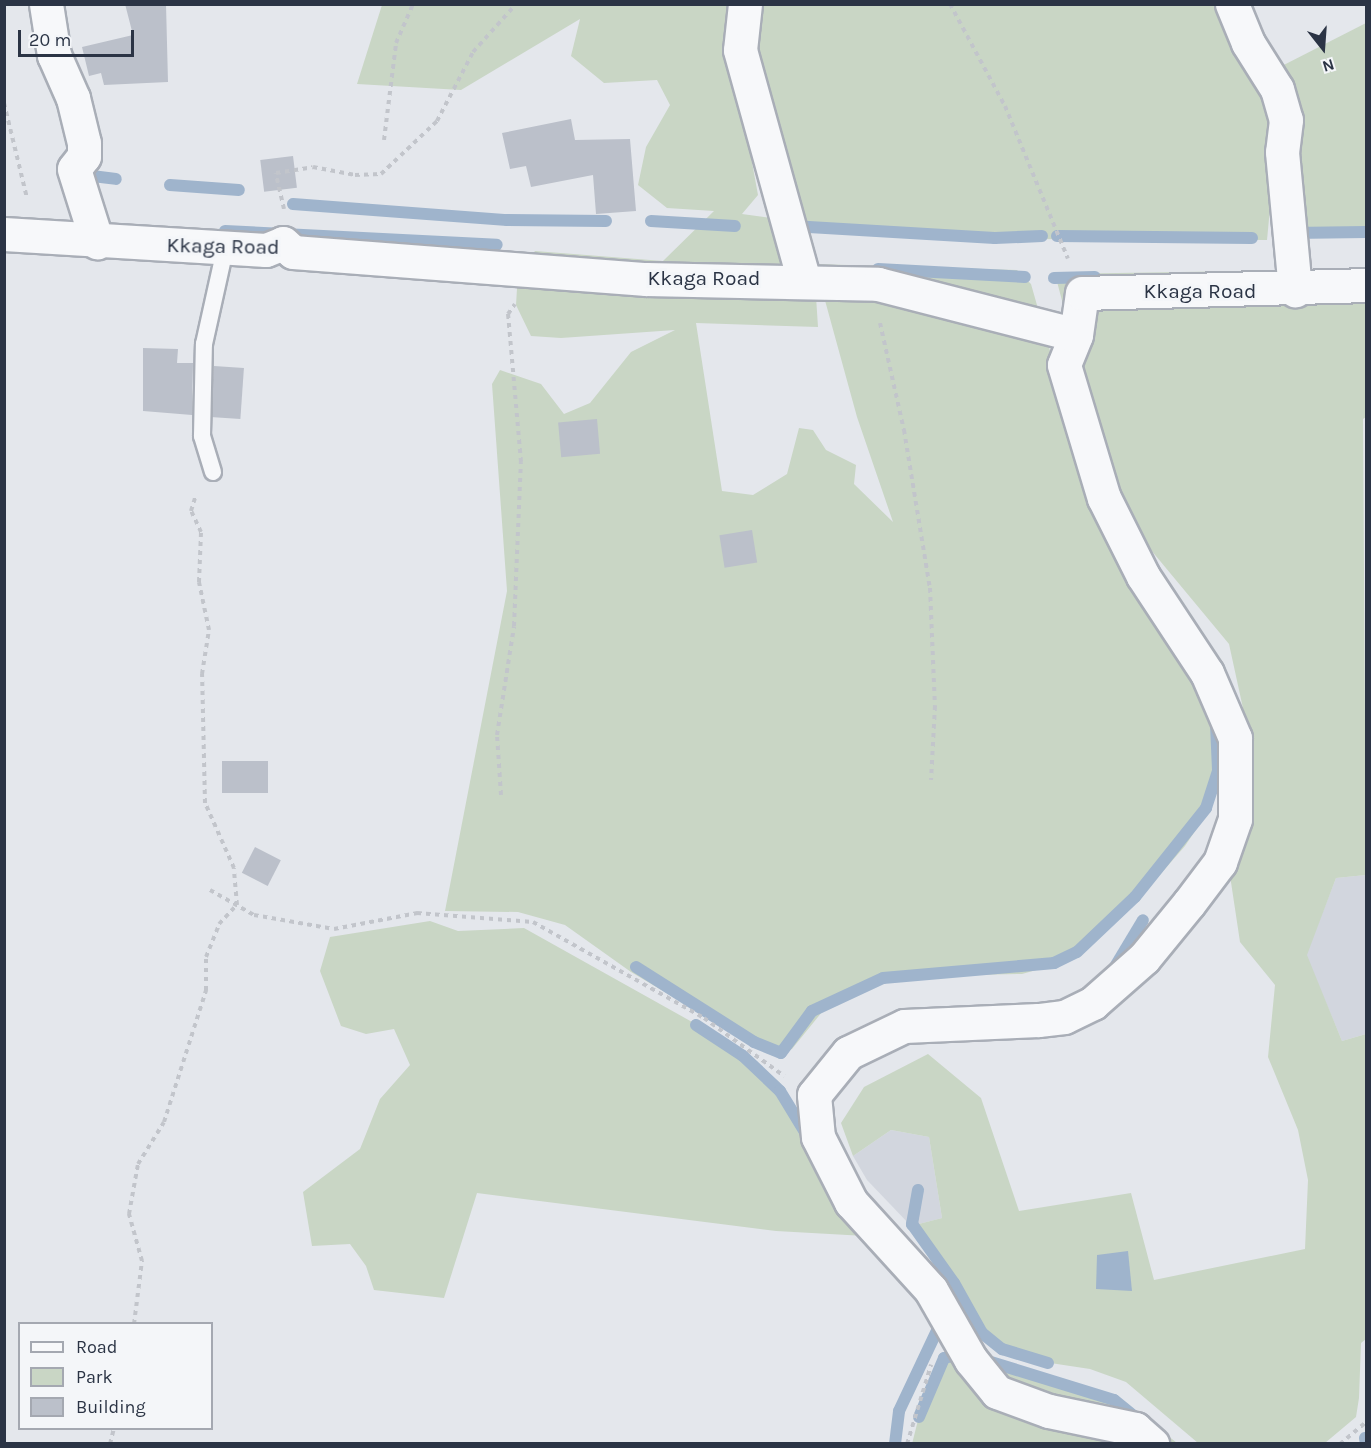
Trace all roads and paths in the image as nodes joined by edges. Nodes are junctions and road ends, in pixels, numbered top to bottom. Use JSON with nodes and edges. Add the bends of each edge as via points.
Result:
{"nodes":[{"id":1,"x":46,"y":4,"type":"edge"},
{"id":2,"x":413,"y":4,"type":"edge"},
{"id":3,"x":516,"y":4,"type":"edge"},
{"id":4,"x":745,"y":4,"type":"edge"},
{"id":5,"x":950,"y":4,"type":"edge"},
{"id":6,"x":1232,"y":4,"type":"edge"},
{"id":7,"x":4,"y":102,"type":"edge"},
{"id":8,"x":384,"y":140,"type":"dead end"},
{"id":9,"x":20,"y":235,"type":"edge"},
{"id":10,"x":97,"y":242,"type":"junction"},
{"id":11,"x":225,"y":249,"type":"junction"},
{"id":12,"x":293,"y":252,"type":"junction"},
{"id":13,"x":537,"y":271,"type":"junction"},
{"id":14,"x":804,"y":280,"type":"junction"},
{"id":15,"x":878,"y":284,"type":"junction"},
{"id":16,"x":1366,"y":285,"type":"edge"},
{"id":17,"x":1295,"y":290,"type":"junction"},
{"id":18,"x":1082,"y":293,"type":"junction"},
{"id":19,"x":1076,"y":335,"type":"junction"},
{"id":20,"x":213,"y":472,"type":"joint"},
{"id":21,"x":931,"y":780,"type":"dead end"},
{"id":22,"x":501,"y":795,"type":"dead end"},
{"id":23,"x":210,"y":890,"type":"dead end"},
{"id":24,"x":237,"y":905,"type":"junction"},
{"id":25,"x":815,"y":1110,"type":"junction"},
{"id":26,"x":134,"y":1322,"type":"edge"},
{"id":27,"x":971,"y":1360,"type":"junction"},
{"id":28,"x":1366,"y":1422,"type":"edge"},
{"id":29,"x":907,"y":1443,"type":"edge"},
{"id":30,"x":1152,"y":1443,"type":"edge"},
{"id":31,"x":1340,"y":1443,"type":"edge"}],
"edges":[{"from":1,"to":10,"type":"street","via":[[54,55],[74,98],[84,143],[84,156],[74,169]]},
{"from":2,"to":8,"type":"path","via":[[396,43]]},
{"from":3,"to":12,"type":"path","via":[[473,52],[437,121],[381,174],[355,175],[313,167],[276,173]]},
{"from":4,"to":14,"type":"street","via":[[740,50]]},
{"from":5,"to":18,"type":"path","via":[[1005,106]]},
{"from":6,"to":17,"type":"street","via":[[1248,43],[1277,89],[1286,120],[1282,152]]},
{"from":7,"to":9,"type":"path"},
{"from":9,"to":10,"type":"street","name":"Kkaga Road"},
{"from":10,"to":11,"type":"street","name":"Kkaga Road"},
{"from":11,"to":12,"type":"street","name":"Kkaga Road","via":[[266,250],[283,243]]},
{"from":11,"to":20,"type":"lane","via":[[204,345],[202,436]]},
{"from":12,"to":13,"type":"street","name":"Kkaga Road"},
{"from":13,"to":14,"type":"street","name":"Kkaga Road","via":[[646,279]]},
{"from":13,"to":22,"type":"path","via":[[508,314],[522,462],[514,626],[497,735]]},
{"from":14,"to":15,"type":"street","name":"Kkaga Road"},
{"from":15,"to":19,"type":"street","name":"Kkaga Road"},
{"from":15,"to":21,"type":"path","via":[[876,309],[904,430],[930,588],[935,706]]},
{"from":16,"to":17,"type":"street","name":"Kkaga Road"},
{"from":17,"to":18,"type":"street","name":"Kkaga Road"},
{"from":18,"to":19,"type":"street"},
{"from":19,"to":25,"type":"street","via":[[1064,365],[1104,498],[1143,576],[1207,673],[1235,738],[1235,819],[1220,862],[1189,903],[1144,958],[1094,1003],[1047,1019],[904,1026],[848,1053],[814,1095]]},
{"from":20,"to":24,"type":"path","via":[[196,494],[191,512],[201,532],[199,582],[209,630],[202,674],[205,802],[234,868]]},
{"from":23,"to":24,"type":"path"},
{"from":24,"to":25,"type":"path","via":[[254,915],[334,929],[417,914],[533,922],[704,1018],[763,1057]]},
{"from":24,"to":26,"type":"path","via":[[219,924],[206,957],[206,990],[164,1122],[138,1164],[129,1214],[142,1262]]},
{"from":25,"to":27,"type":"street","via":[[818,1137],[851,1202],[931,1290]]},
{"from":27,"to":29,"type":"path","via":[[928,1365]]},
{"from":27,"to":30,"type":"street","via":[[997,1392],[1049,1411],[1135,1429]]},
{"from":28,"to":31,"type":"path"}]}
